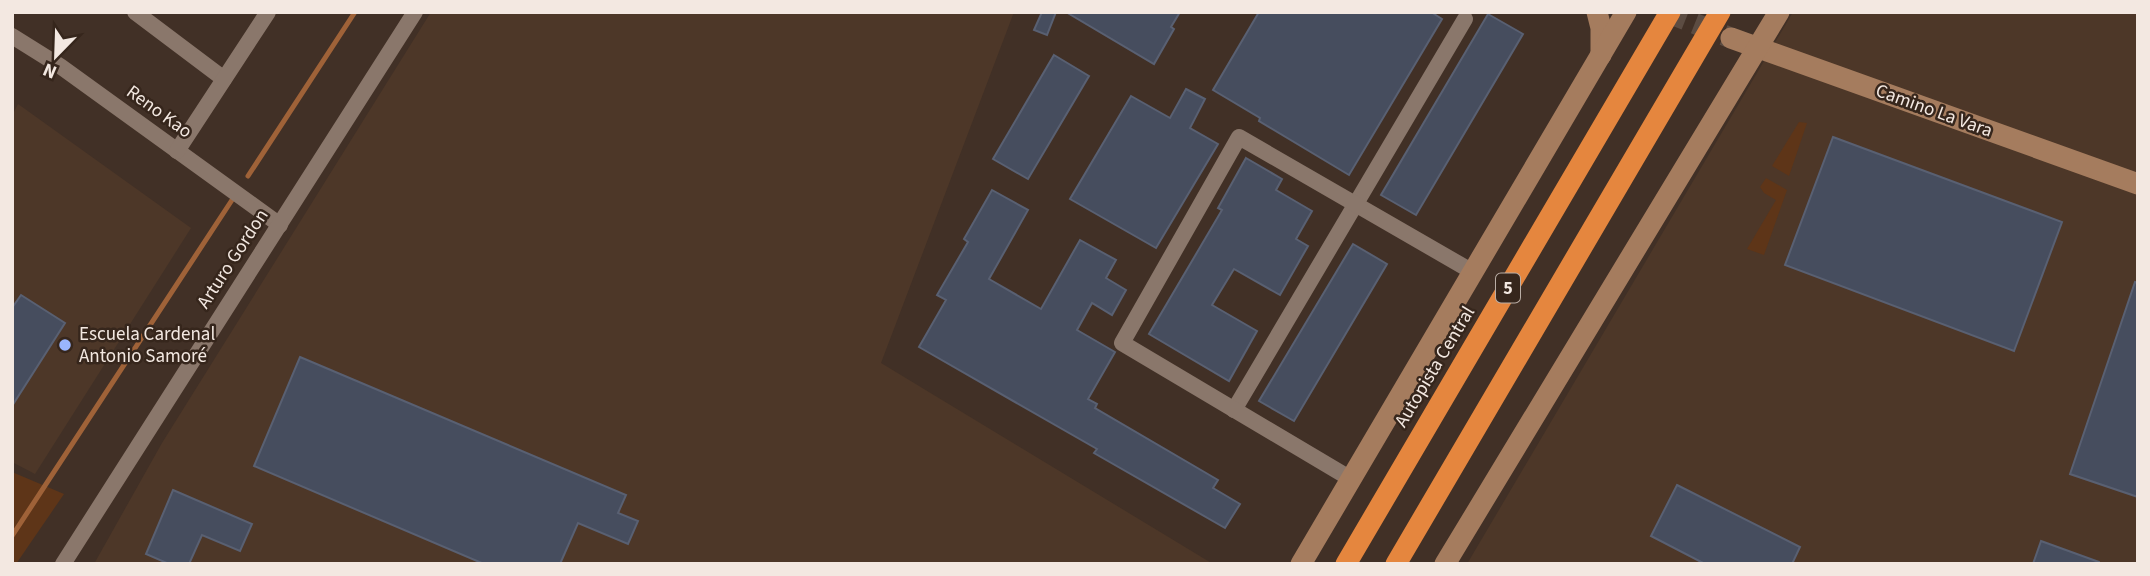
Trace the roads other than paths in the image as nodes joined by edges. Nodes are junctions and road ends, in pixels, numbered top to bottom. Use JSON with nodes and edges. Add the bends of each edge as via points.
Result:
{"nodes":[{"id":1,"x":135,"y":12,"type":"edge"},
{"id":2,"x":268,"y":12,"type":"edge"},
{"id":3,"x":415,"y":12,"type":"edge"},
{"id":4,"x":1597,"y":12,"type":"edge"},
{"id":5,"x":1626,"y":12,"type":"edge"},
{"id":6,"x":1670,"y":12,"type":"edge"},
{"id":7,"x":1720,"y":12,"type":"edge"},
{"id":8,"x":1779,"y":12,"type":"edge"},
{"id":9,"x":1465,"y":19,"type":"dead end"},
{"id":10,"x":12,"y":36,"type":"edge"},
{"id":11,"x":1731,"y":38,"type":"tunnel mouth"},
{"id":12,"x":1759,"y":48,"type":"junction"},
{"id":13,"x":1601,"y":56,"type":"junction"},
{"id":14,"x":225,"y":79,"type":"junction"},
{"id":15,"x":177,"y":151,"type":"junction"},
{"id":16,"x":2138,"y":184,"type":"edge"},
{"id":17,"x":1356,"y":205,"type":"junction"},
{"id":18,"x":280,"y":225,"type":"junction"},
{"id":19,"x":1473,"y":272,"type":"junction"},
{"id":20,"x":1234,"y":410,"type":"junction"},
{"id":21,"x":1351,"y":479,"type":"junction"},
{"id":22,"x":63,"y":564,"type":"edge"},
{"id":23,"x":1301,"y":564,"type":"edge"},
{"id":24,"x":1346,"y":564,"type":"edge"},
{"id":25,"x":1396,"y":564,"type":"edge"},
{"id":26,"x":1445,"y":564,"type":"edge"}],
"edges":[{"from":1,"to":14,"type":"street"},
{"from":2,"to":14,"type":"street"},
{"from":3,"to":18,"type":"street","name":"Arturo Gordon"},
{"from":4,"to":13,"type":"street"},
{"from":5,"to":13,"type":"street"},
{"from":6,"to":24,"type":"highway","name":"Autopista Central","number":"5"},
{"from":7,"to":25,"type":"highway","number":"5"},
{"from":8,"to":12,"type":"street"},
{"from":9,"to":17,"type":"street"},
{"from":10,"to":15,"type":"street","name":"Reno Kao"},
{"from":11,"to":12,"type":"street","name":"Camino La Vara"},
{"from":12,"to":16,"type":"street","name":"Camino La Vara"},
{"from":12,"to":26,"type":"street"},
{"from":13,"to":19,"type":"street"},
{"from":14,"to":15,"type":"street"},
{"from":15,"to":18,"type":"street","name":"Reno Kao"},
{"from":17,"to":19,"type":"street"},
{"from":17,"to":20,"type":"street"},
{"from":17,"to":20,"type":"street","via":[[1239,137],[1122,343]]},
{"from":18,"to":22,"type":"street","name":"Arturo Gordon"},
{"from":19,"to":21,"type":"street"},
{"from":20,"to":21,"type":"street"},
{"from":21,"to":23,"type":"street"}]}
